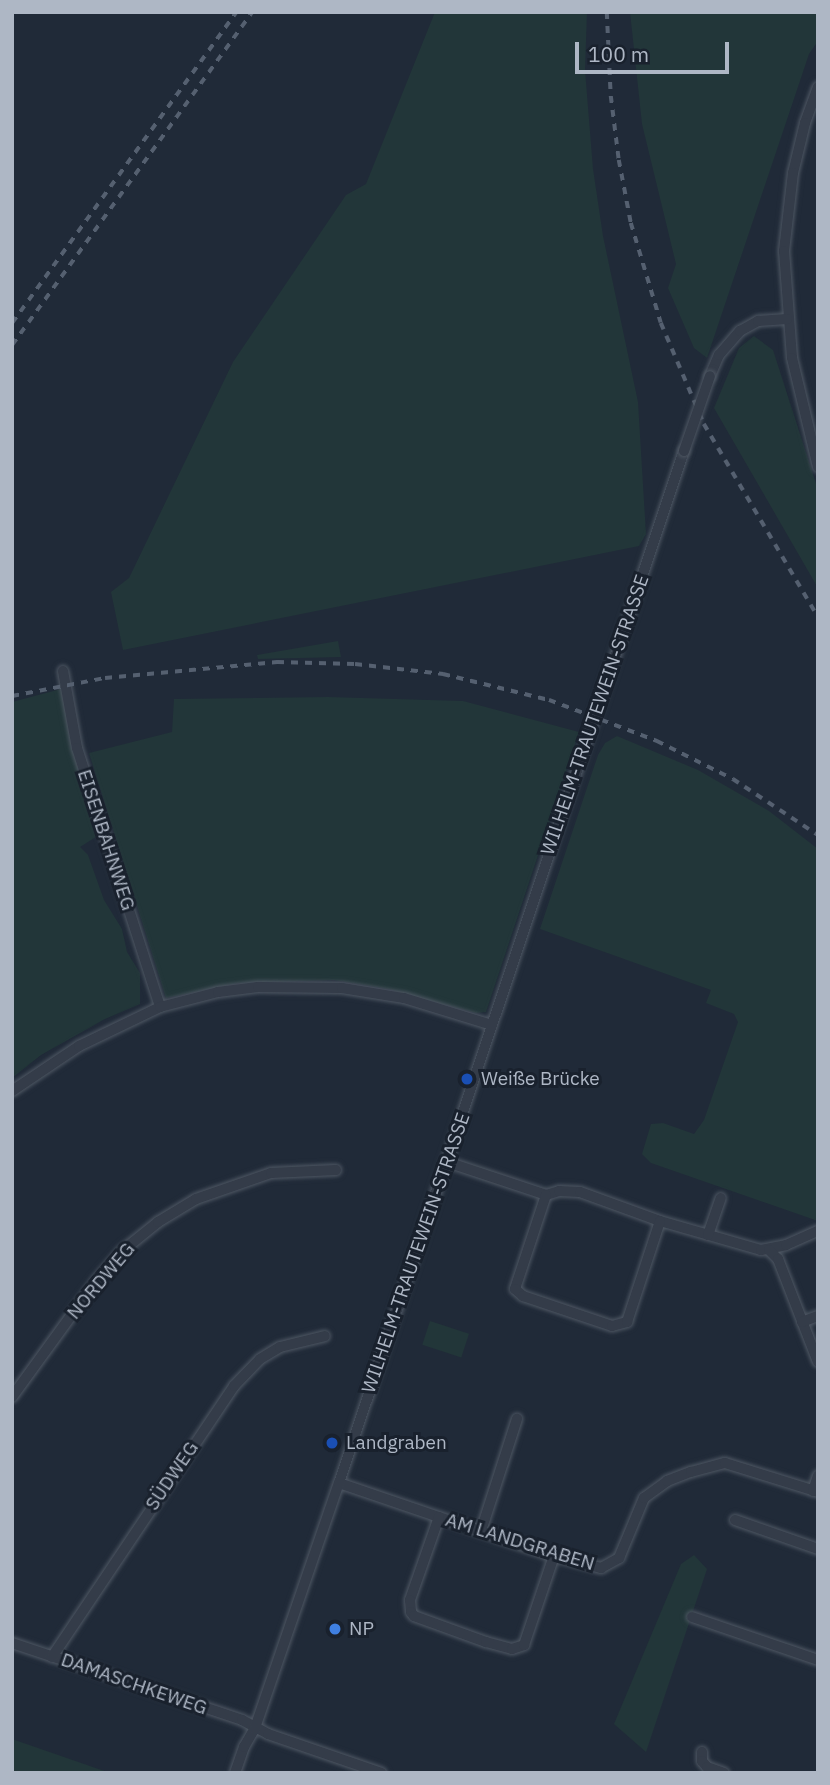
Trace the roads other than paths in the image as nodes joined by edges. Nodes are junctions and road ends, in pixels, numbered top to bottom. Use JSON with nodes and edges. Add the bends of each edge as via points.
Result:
{"nodes":[{"id":1,"x":818,"y":87,"type":"edge"},
{"id":2,"x":787,"y":319,"type":"junction"},
{"id":3,"x":818,"y":467,"type":"edge"},
{"id":4,"x":63,"y":670,"type":"dead end"},
{"id":5,"x":160,"y":1007,"type":"junction"},
{"id":6,"x":492,"y":1025,"type":"junction"},
{"id":7,"x":12,"y":1091,"type":"edge"},
{"id":8,"x":447,"y":1162,"type":"junction"},
{"id":9,"x":336,"y":1170,"type":"dead end"},
{"id":10,"x":546,"y":1195,"type":"junction"},
{"id":11,"x":721,"y":1198,"type":"dead end"},
{"id":12,"x":660,"y":1221,"type":"junction"},
{"id":13,"x":818,"y":1231,"type":"edge"},
{"id":14,"x":708,"y":1235,"type":"junction"},
{"id":15,"x":769,"y":1250,"type":"junction"},
{"id":16,"x":818,"y":1316,"type":"edge"},
{"id":17,"x":802,"y":1322,"type":"junction"},
{"id":18,"x":326,"y":1336,"type":"dead end"},
{"id":19,"x":818,"y":1362,"type":"edge"},
{"id":20,"x":12,"y":1397,"type":"edge"},
{"id":21,"x":517,"y":1419,"type":"dead end"},
{"id":22,"x":818,"y":1476,"type":"edge"},
{"id":23,"x":339,"y":1483,"type":"junction"},
{"id":24,"x":816,"y":1491,"type":"edge"},
{"id":25,"x":439,"y":1517,"type":"junction"},
{"id":26,"x":735,"y":1520,"type":"dead end"},
{"id":27,"x":481,"y":1531,"type":"junction"},
{"id":28,"x":818,"y":1549,"type":"edge"},
{"id":29,"x":554,"y":1556,"type":"junction"},
{"id":30,"x":692,"y":1617,"type":"dead end"},
{"id":31,"x":12,"y":1643,"type":"edge"},
{"id":32,"x":52,"y":1657,"type":"junction"},
{"id":33,"x":818,"y":1660,"type":"edge"},
{"id":34,"x":255,"y":1728,"type":"junction"},
{"id":35,"x":702,"y":1752,"type":"dead end"},
{"id":36,"x":235,"y":1773,"type":"edge"},
{"id":37,"x":381,"y":1773,"type":"edge"},
{"id":38,"x":724,"y":1773,"type":"edge"}],
"edges":[{"from":1,"to":2,"type":"street","via":[[805,123],[786,216]]},
{"from":2,"to":3,"type":"street","via":[[799,400]]},
{"from":2,"to":6,"type":"street","name":"WILHELM-TRAUTEWEIN-STRASSE","bridge":true,"via":[[758,321],[740,331],[719,355],[710,376]]},
{"from":4,"to":5,"type":"street","name":"EISENBAHNWEG","via":[[77,748]]},
{"from":5,"to":6,"type":"street","via":[[218,992],[304,986],[384,994]]},
{"from":5,"to":7,"type":"street","via":[[79,1046]]},
{"from":6,"to":8,"type":"street","name":"WILHELM-TRAUTEWEIN-STRASSE"},
{"from":8,"to":10,"type":"street"},
{"from":8,"to":23,"type":"street","name":"WILHELM-TRAUTEWEIN-STRASSE"},
{"from":9,"to":20,"type":"street","name":"NORDWEG","via":[[271,1173],[196,1199],[158,1222],[105,1270]]},
{"from":10,"to":12,"type":"street","via":[[580,1192]]},
{"from":10,"to":12,"type":"street","via":[[516,1289],[523,1296],[612,1326],[627,1322]]},
{"from":11,"to":14,"type":"street"},
{"from":12,"to":14,"type":"street"},
{"from":13,"to":15,"type":"street"},
{"from":14,"to":15,"type":"street"},
{"from":15,"to":17,"type":"street","via":[[778,1259]]},
{"from":16,"to":17,"type":"street"},
{"from":17,"to":19,"type":"street"},
{"from":18,"to":32,"type":"street","name":"SÜDWEG","via":[[280,1347],[260,1359],[234,1386]]},
{"from":21,"to":27,"type":"street"},
{"from":22,"to":24,"type":"street"},
{"from":23,"to":25,"type":"street","name":"AM LANDGRABEN"},
{"from":23,"to":34,"type":"street","name":"WILHELM-TRAUTEWEIN-STRASSE"},
{"from":24,"to":29,"type":"street","name":"AM LANDGRABEN","via":[[725,1463],[667,1481],[644,1498],[624,1550],[614,1563],[595,1568]]},
{"from":25,"to":27,"type":"street","name":"AM LANDGRABEN"},
{"from":25,"to":29,"type":"street","via":[[410,1600],[411,1612],[486,1642],[512,1649],[524,1645]]},
{"from":26,"to":28,"type":"street"},
{"from":27,"to":29,"type":"street","name":"AM LANDGRABEN"},
{"from":30,"to":33,"type":"street"},
{"from":31,"to":32,"type":"street","name":"DAMASCHKEWEG"},
{"from":32,"to":34,"type":"street","name":"DAMASCHKEWEG"},
{"from":34,"to":36,"type":"street","name":"WILHELM-TRAUTEWEIN-STRASSE"},
{"from":34,"to":37,"type":"street","name":"DAMASCHKEWEG"},
{"from":35,"to":38,"type":"street","via":[[707,1767]]}]}
